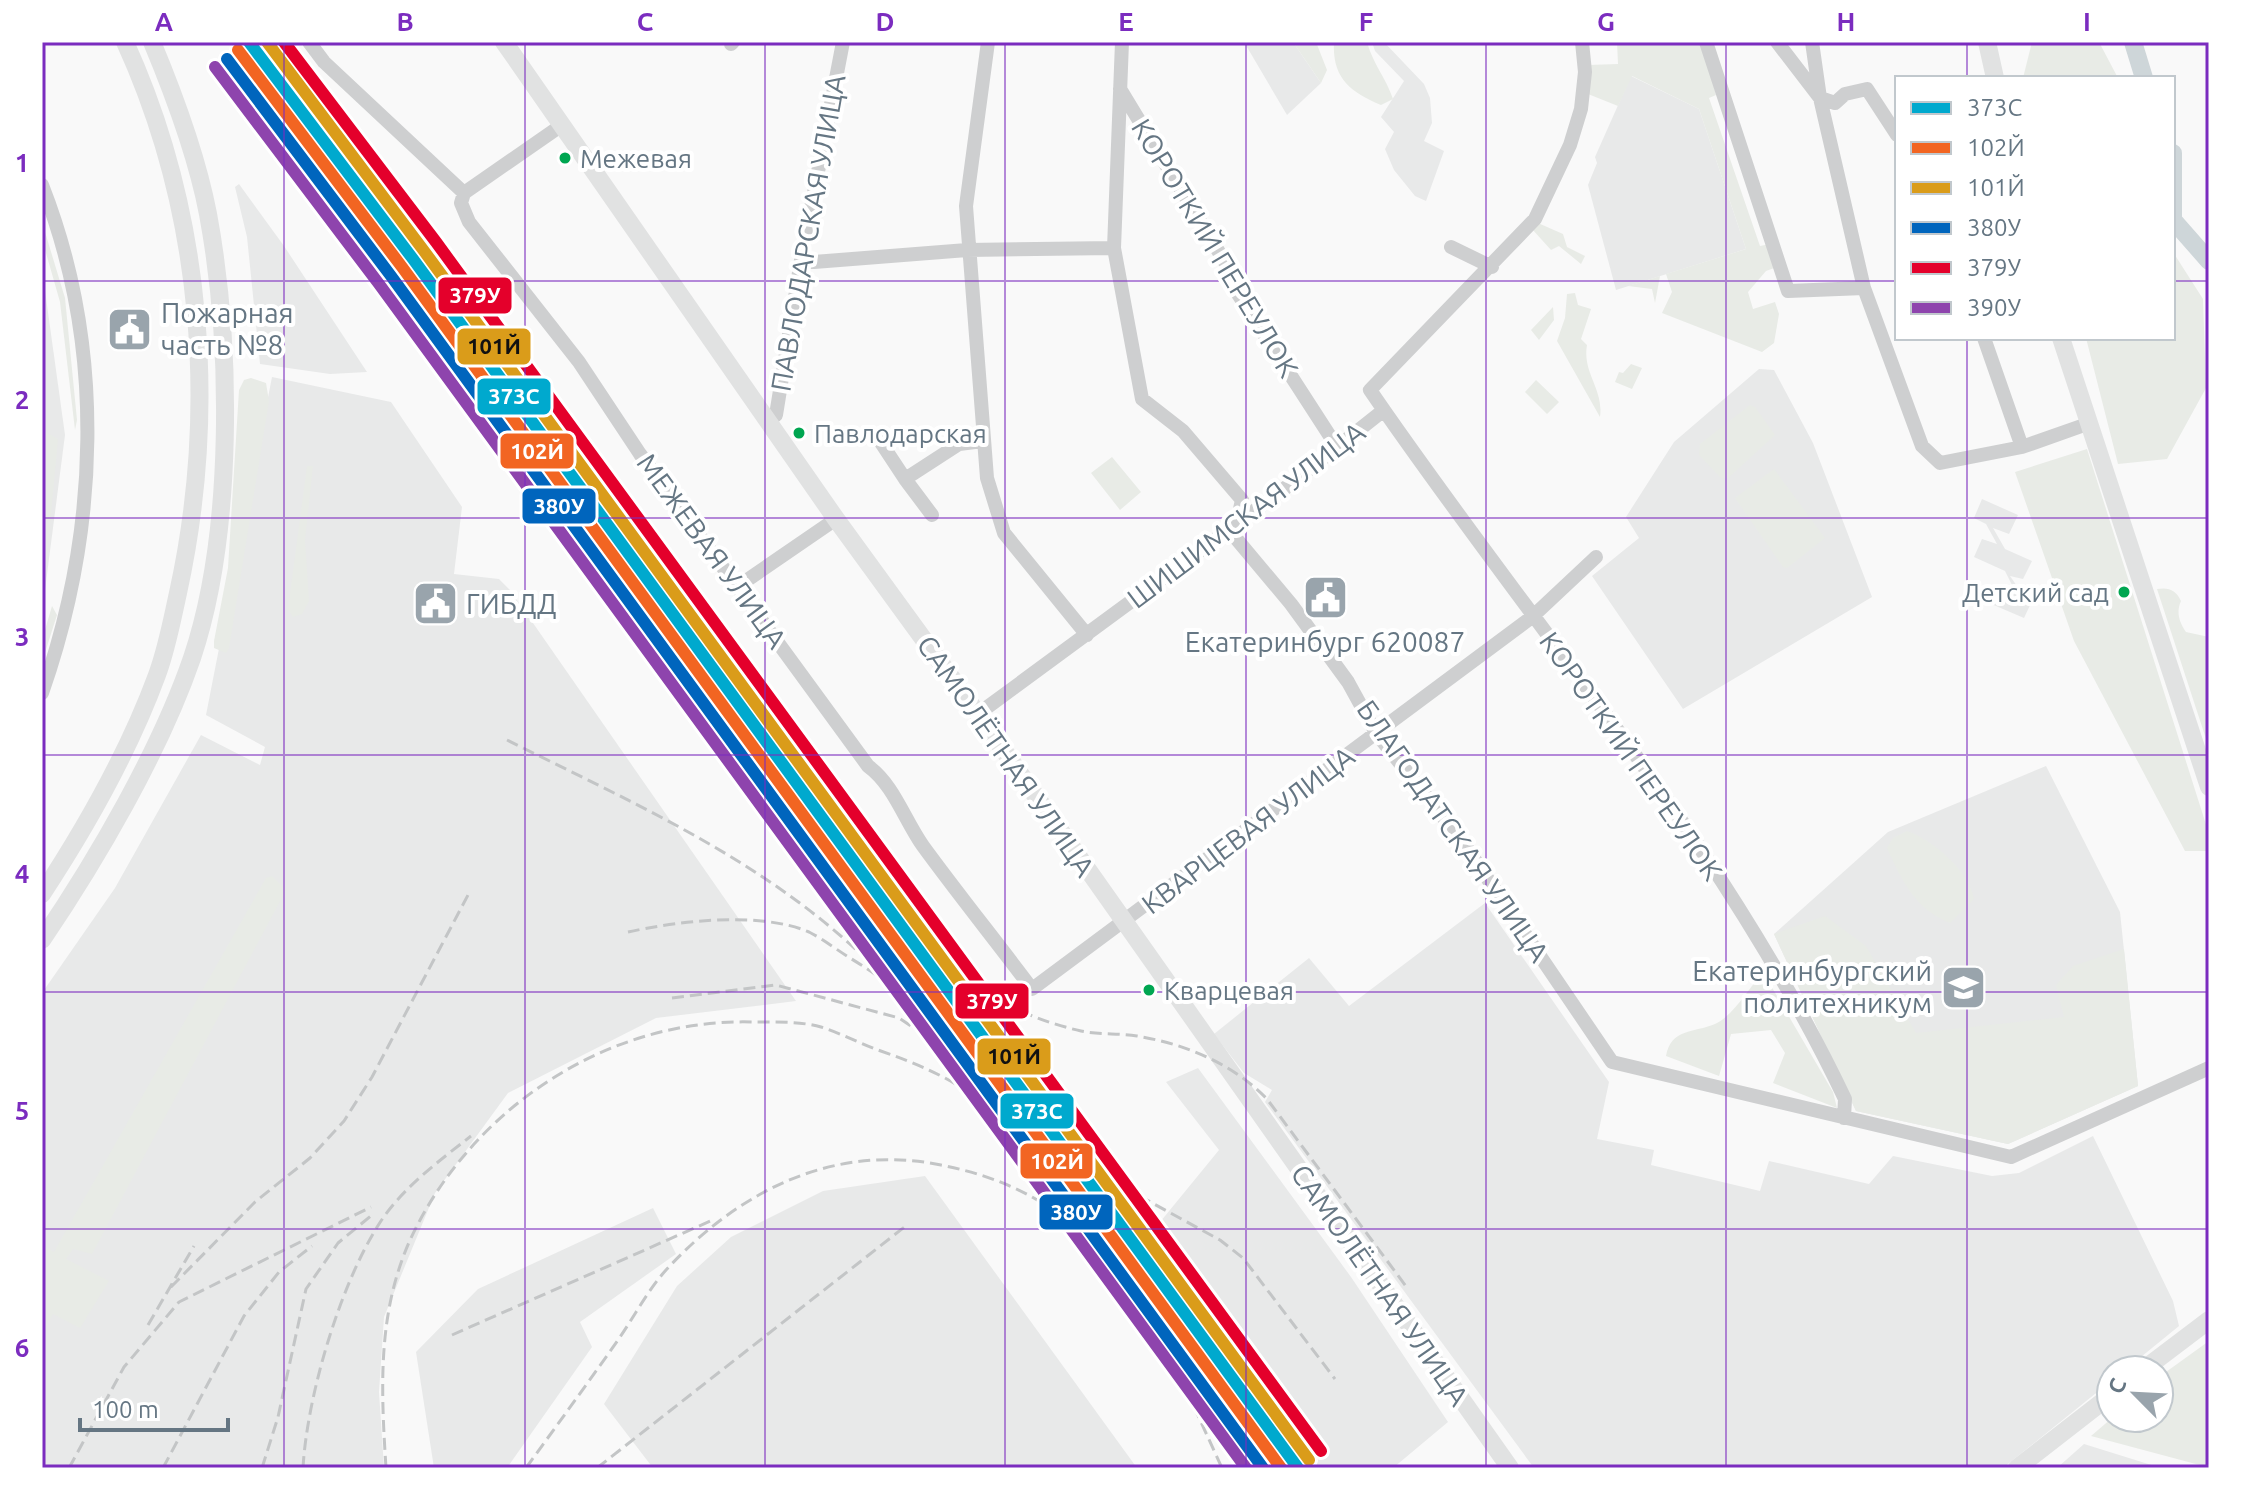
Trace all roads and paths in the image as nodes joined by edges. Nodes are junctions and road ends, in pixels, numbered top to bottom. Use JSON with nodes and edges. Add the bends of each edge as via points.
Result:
{"nodes":[{"id":1,"x":125,"y":42,"type":"edge"},
{"id":2,"x":152,"y":42,"type":"edge"},
{"id":3,"x":309,"y":42,"type":"edge"},
{"id":4,"x":504,"y":42,"type":"edge"},
{"id":5,"x":843,"y":42,"type":"edge"},
{"id":6,"x":988,"y":42,"type":"edge"},
{"id":7,"x":1122,"y":42,"type":"edge"},
{"id":8,"x":1582,"y":42,"type":"edge"},
{"id":9,"x":1706,"y":42,"type":"edge"},
{"id":10,"x":1777,"y":42,"type":"edge"},
{"id":11,"x":1812,"y":42,"type":"edge"},
{"id":12,"x":1987,"y":42,"type":"edge"},
{"id":13,"x":1995,"y":76,"type":"edge"},
{"id":14,"x":1120,"y":89,"type":"junction"},
{"id":15,"x":1820,"y":98,"type":"junction"},
{"id":16,"x":562,"y":125,"type":"junction"},
{"id":17,"x":1895,"y":132,"type":"edge"},
{"id":18,"x":42,"y":185,"type":"edge"},
{"id":19,"x":464,"y":193,"type":"junction"},
{"id":20,"x":1451,"y":247,"type":"dead end"},
{"id":21,"x":1114,"y":248,"type":"junction"},
{"id":22,"x":967,"y":250,"type":"junction"},
{"id":23,"x":801,"y":260,"type":"junction"},
{"id":24,"x":1492,"y":267,"type":"junction"},
{"id":25,"x":1864,"y":288,"type":"junction"},
{"id":26,"x":1985,"y":340,"type":"edge"},
{"id":27,"x":2062,"y":340,"type":"edge"},
{"id":28,"x":1384,"y":410,"type":"junction"},
{"id":29,"x":768,"y":420,"type":"junction"},
{"id":30,"x":2090,"y":423,"type":"junction"},
{"id":31,"x":876,"y":435,"type":"dead end"},
{"id":32,"x":983,"y":441,"type":"junction"},
{"id":33,"x":1337,"y":447,"type":"junction"},
{"id":34,"x":2022,"y":447,"type":"junction"},
{"id":35,"x":905,"y":479,"type":"junction"},
{"id":36,"x":932,"y":515,"type":"dead end"},
{"id":37,"x":836,"y":519,"type":"junction"},
{"id":38,"x":1238,"y":520,"type":"junction"},
{"id":39,"x":1596,"y":557,"type":"dead end"},
{"id":40,"x":737,"y":587,"type":"junction"},
{"id":41,"x":1532,"y":617,"type":"junction"},
{"id":42,"x":1087,"y":635,"type":"junction"},
{"id":43,"x":42,"y":693,"type":"edge"},
{"id":44,"x":978,"y":714,"type":"junction"},
{"id":45,"x":1376,"y":733,"type":"junction"},
{"id":46,"x":2209,"y":787,"type":"edge"},
{"id":47,"x":42,"y":894,"type":"edge"},
{"id":48,"x":1123,"y":924,"type":"junction"},
{"id":49,"x":42,"y":940,"type":"edge"},
{"id":50,"x":2209,"y":1068,"type":"edge"},
{"id":51,"x":1844,"y":1118,"type":"junction"},
{"id":52,"x":2209,"y":1320,"type":"edge"},
{"id":53,"x":2164,"y":1354,"type":"edge"},
{"id":54,"x":2095,"y":1407,"type":"edge"},
{"id":55,"x":1510,"y":1468,"type":"edge"},
{"id":56,"x":2017,"y":1468,"type":"edge"}],
"edges":[{"from":1,"to":47,"type":"main road","via":[[163,139],[184,222],[199,373],[198,461],[183,569],[158,673],[82,830]]},
{"from":2,"to":49,"type":"main road","via":[[208,215],[223,365],[217,536],[193,655],[168,716],[102,846]]},
{"from":3,"to":19,"type":"street"},
{"from":4,"to":16,"type":"main road","name":"САМОЛЁТНАЯ УЛИЦА"},
{"from":5,"to":23,"type":"street","name":"ПАВЛОДАРСКАЯ УЛИЦА"},
{"from":6,"to":22,"type":"street","via":[[966,206]]},
{"from":7,"to":14,"type":"street","name":"БЛАГОДАТСКАЯ УЛИЦА"},
{"from":8,"to":24,"type":"street","name":"ШИШИМСКАЯ УЛИЦА","via":[[1581,109],[1570,145],[1535,219]]},
{"from":9,"to":25,"type":"street","via":[[1788,291]]},
{"from":10,"to":15,"type":"street"},
{"from":11,"to":15,"type":"street"},
{"from":12,"to":13,"type":"main road"},
{"from":14,"to":21,"type":"street","name":"БЛАГОДАТСКАЯ УЛИЦА"},
{"from":14,"to":33,"type":"street","name":"КОРОТКИЙ ПЕРЕУЛОК","via":[[1234,277],[1238,294]]},
{"from":15,"to":17,"type":"street","via":[[1835,103],[1845,94],[1867,89]]},
{"from":15,"to":25,"type":"street"},
{"from":16,"to":19,"type":"street"},
{"from":16,"to":29,"type":"main road","name":"САМОЛЁТНАЯ УЛИЦА"},
{"from":18,"to":43,"type":"street","via":[[79,311],[88,438],[86,499],[69,606]]},
{"from":19,"to":40,"type":"street","name":"МЕЖЕВАЯ УЛИЦА","via":[[461,203],[469,222],[579,362]]},
{"from":20,"to":24,"type":"street"},
{"from":21,"to":22,"type":"street"},
{"from":21,"to":38,"type":"street","name":"БЛАГОДАТСКАЯ УЛИЦА","via":[[1142,399],[1183,431],[1242,500]]},
{"from":22,"to":23,"type":"street"},
{"from":22,"to":32,"type":"street"},
{"from":23,"to":29,"type":"street","name":"ПАВЛОДАРСКАЯ УЛИЦА","via":[[776,415]]},
{"from":24,"to":28,"type":"street","name":"ШИШИМСКАЯ УЛИЦА","via":[[1370,390]]},
{"from":25,"to":34,"type":"street","via":[[1922,446],[1940,463]]},
{"from":26,"to":34,"type":"street"},
{"from":27,"to":30,"type":"main road"},
{"from":28,"to":33,"type":"street","name":"ШИШИМСКАЯ УЛИЦА"},
{"from":28,"to":41,"type":"street","name":"КОРОТКИЙ ПЕРЕУЛОК"},
{"from":29,"to":37,"type":"main road","name":"САМОЛЁТНАЯ УЛИЦА"},
{"from":30,"to":34,"type":"street"},
{"from":30,"to":46,"type":"main road"},
{"from":31,"to":35,"type":"street"},
{"from":32,"to":35,"type":"street","via":[[959,444]]},
{"from":32,"to":42,"type":"street","via":[[987,478],[1004,533]]},
{"from":33,"to":38,"type":"street","name":"ШИШИМСКАЯ УЛИЦА"},
{"from":35,"to":36,"type":"street"},
{"from":37,"to":40,"type":"street"},
{"from":37,"to":44,"type":"main road","name":"САМОЛЁТНАЯ УЛИЦА"},
{"from":38,"to":42,"type":"street","name":"ШИШИМСКАЯ УЛИЦА"},
{"from":38,"to":45,"type":"street","name":"БЛАГОДАТСКАЯ УЛИЦА","via":[[1234,536],[1348,682]]},
{"from":39,"to":41,"type":"street","name":"КВАРЦЕВАЯ УЛИЦА"},
{"from":40,"to":48,"type":"street","name":"МЕЖЕВАЯ УЛИЦА","via":[[868,766],[886,779],[921,844],[1032,989]]},
{"from":41,"to":45,"type":"street","name":"КВАРЦЕВАЯ УЛИЦА"},
{"from":41,"to":51,"type":"street","name":"КОРОТКИЙ ПЕРЕУЛОК","via":[[1761,940],[1845,1099]]},
{"from":42,"to":44,"type":"street","name":"ШИШИМСКАЯ УЛИЦА"},
{"from":44,"to":48,"type":"main road","name":"САМОЛЁТНАЯ УЛИЦА"},
{"from":45,"to":48,"type":"street","name":"КВАРЦЕВАЯ УЛИЦА"},
{"from":45,"to":51,"type":"street","name":"БЛАГОДАТСКАЯ УЛИЦА","via":[[1487,876],[1612,1062]]},
{"from":48,"to":55,"type":"main road","name":"САМОЛЁТНАЯ УЛИЦА"},
{"from":50,"to":51,"type":"street","name":"БЛАГОДАТСКАЯ УЛИЦА","via":[[2011,1157]]},
{"from":52,"to":53,"type":"main road"},
{"from":54,"to":56,"type":"main road"}]}
